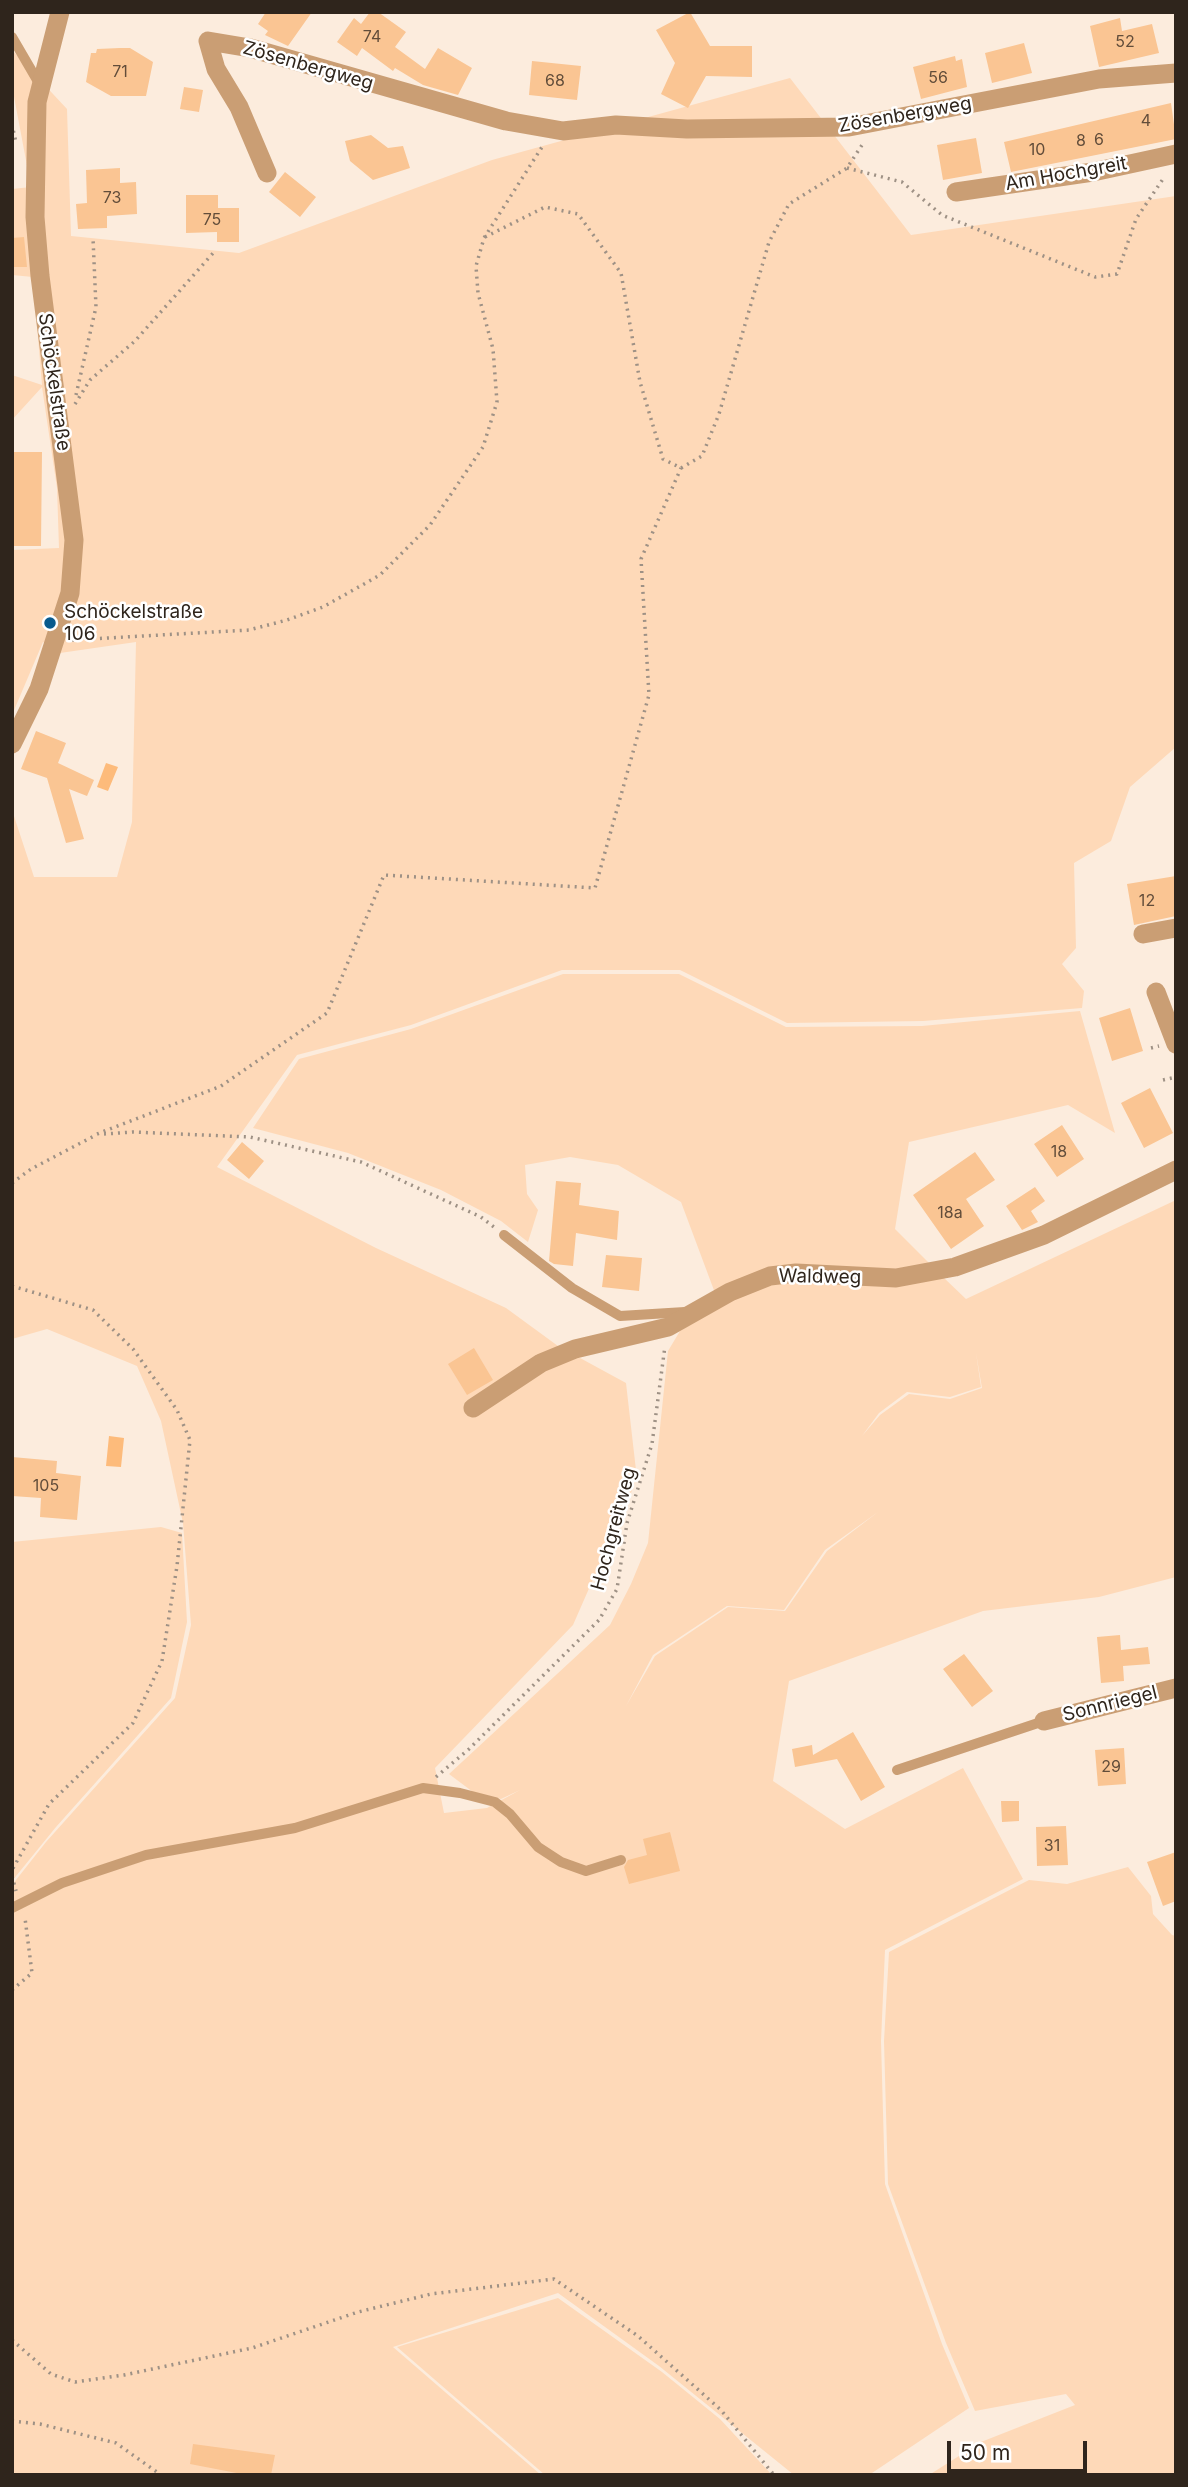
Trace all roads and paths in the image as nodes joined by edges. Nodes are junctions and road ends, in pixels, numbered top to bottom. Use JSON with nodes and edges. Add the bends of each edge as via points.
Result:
{"nodes":[{"id":1,"x":60,"y":12,"type":"edge"},
{"id":2,"x":12,"y":37,"type":"edge"},
{"id":3,"x":1176,"y":73,"type":"edge"},
{"id":4,"x":41,"y":87,"type":"junction"},
{"id":5,"x":876,"y":122,"type":"junction"},
{"id":6,"x":549,"y":128,"type":"junction"},
{"id":7,"x":1172,"y":162,"type":"edge"},
{"id":8,"x":847,"y":168,"type":"junction"},
{"id":9,"x":267,"y":173,"type":"dead end"},
{"id":10,"x":956,"y":192,"type":"dead end"},
{"id":11,"x":93,"y":238,"type":"dead end"},
{"id":12,"x":484,"y":238,"type":"junction"},
{"id":13,"x":215,"y":251,"type":"dead end"},
{"id":14,"x":681,"y":468,"type":"junction"},
{"id":15,"x":53,"y":642,"type":"junction"},
{"id":16,"x":12,"y":744,"type":"edge"},
{"id":17,"x":1176,"y":928,"type":"edge"},
{"id":18,"x":1143,"y":934,"type":"dead end"},
{"id":19,"x":1156,"y":992,"type":"dead end"},
{"id":20,"x":1176,"y":1044,"type":"edge"},
{"id":21,"x":1176,"y":1077,"type":"edge"},
{"id":22,"x":1163,"y":1080,"type":"dead end"},
{"id":23,"x":97,"y":1134,"type":"junction"},
{"id":24,"x":1176,"y":1170,"type":"edge"},
{"id":25,"x":12,"y":1183,"type":"edge"},
{"id":26,"x":504,"y":1235,"type":"joint"},
{"id":27,"x":12,"y":1286,"type":"edge"},
{"id":28,"x":693,"y":1312,"type":"junction"},
{"id":29,"x":668,"y":1327,"type":"junction"},
{"id":30,"x":473,"y":1408,"type":"dead end"},
{"id":31,"x":1176,"y":1688,"type":"edge"},
{"id":32,"x":1044,"y":1721,"type":"joint"},
{"id":33,"x":897,"y":1770,"type":"dead end"},
{"id":34,"x":423,"y":1788,"type":"junction"},
{"id":35,"x":621,"y":1860,"type":"dead end"},
{"id":36,"x":12,"y":1870,"type":"edge"},
{"id":37,"x":12,"y":1876,"type":"edge"},
{"id":38,"x":17,"y":1905,"type":"edge"},
{"id":39,"x":12,"y":1990,"type":"edge"},
{"id":40,"x":12,"y":2340,"type":"edge"},
{"id":41,"x":12,"y":2421,"type":"edge"},
{"id":42,"x":161,"y":2475,"type":"edge"},
{"id":43,"x":774,"y":2475,"type":"edge"}],
"edges":[{"from":1,"to":4,"type":"street","name":"Schöckelstraße"},
{"from":2,"to":4,"type":"lane"},
{"from":3,"to":5,"type":"street","name":"Zösenbergweg","via":[[1099,79]]},
{"from":4,"to":15,"type":"street","name":"Schöckelstraße","via":[[35,217],[74,540],[70,593]]},
{"from":5,"to":6,"type":"street","name":"Zösenbergweg","via":[[849,127]]},
{"from":5,"to":8,"type":"path"},
{"from":6,"to":9,"type":"street","name":"Zösenbergweg","via":[[430,101],[250,48],[208,41],[216,69],[239,107]]},
{"from":6,"to":12,"type":"path","via":[[538,156]]},
{"from":7,"to":8,"type":"path","via":[[1136,219],[1117,274],[1095,277],[942,215],[902,183]]},
{"from":7,"to":10,"type":"street","name":"Am Hochgreit"},
{"from":8,"to":14,"type":"path","via":[[789,204],[769,242],[719,414],[702,456]]},
{"from":11,"to":13,"type":"path","via":[[96,307],[73,407],[90,380],[135,341]]},
{"from":12,"to":14,"type":"path","via":[[545,207],[578,214],[621,273],[640,382],[663,459]]},
{"from":12,"to":15,"type":"path","via":[[476,266],[493,349],[497,402],[490,425],[483,447],[430,525],[380,575],[323,607],[249,630]]},
{"from":14,"to":23,"type":"path","via":[[641,559],[649,695],[595,888],[384,875],[327,1013],[221,1086]]},
{"from":15,"to":16,"type":"street","name":"Schöckelstraße","via":[[38,689]]},
{"from":17,"to":18,"type":"street"},
{"from":19,"to":20,"type":"street"},
{"from":21,"to":22,"type":"path"},
{"from":23,"to":25,"type":"path"},
{"from":23,"to":26,"type":"path","via":[[250,1137],[361,1162],[481,1217]]},
{"from":24,"to":28,"type":"street","name":"Waldweg","via":[[1044,1235],[955,1267],[896,1278],[770,1276]]},
{"from":26,"to":28,"type":"lane","via":[[572,1288],[620,1316]]},
{"from":27,"to":36,"type":"path","via":[[93,1310],[134,1349],[177,1410],[190,1440],[162,1661],[133,1723],[49,1804]]},
{"from":28,"to":29,"type":"street","name":"Waldweg"},
{"from":29,"to":30,"type":"street","name":"Waldweg","via":[[575,1349],[541,1363]]},
{"from":29,"to":34,"type":"path","name":"Hochgreitweg","via":[[652,1444],[628,1523],[617,1589],[599,1620],[469,1749]]},
{"from":31,"to":32,"type":"street","name":"Sonnriegel"},
{"from":32,"to":33,"type":"lane"},
{"from":34,"to":35,"type":"lane","via":[[495,1802],[538,1847],[561,1862],[586,1871]]},
{"from":34,"to":38,"type":"lane","via":[[295,1828],[146,1855],[61,1883]]},
{"from":37,"to":38,"type":"path"},
{"from":38,"to":39,"type":"path","via":[[31,1944],[32,1973]]},
{"from":40,"to":43,"type":"path","via":[[51,2374],[75,2382],[252,2348],[358,2312],[431,2294],[554,2279],[638,2336],[721,2410]]},
{"from":41,"to":42,"type":"path","via":[[116,2442]]}]}
